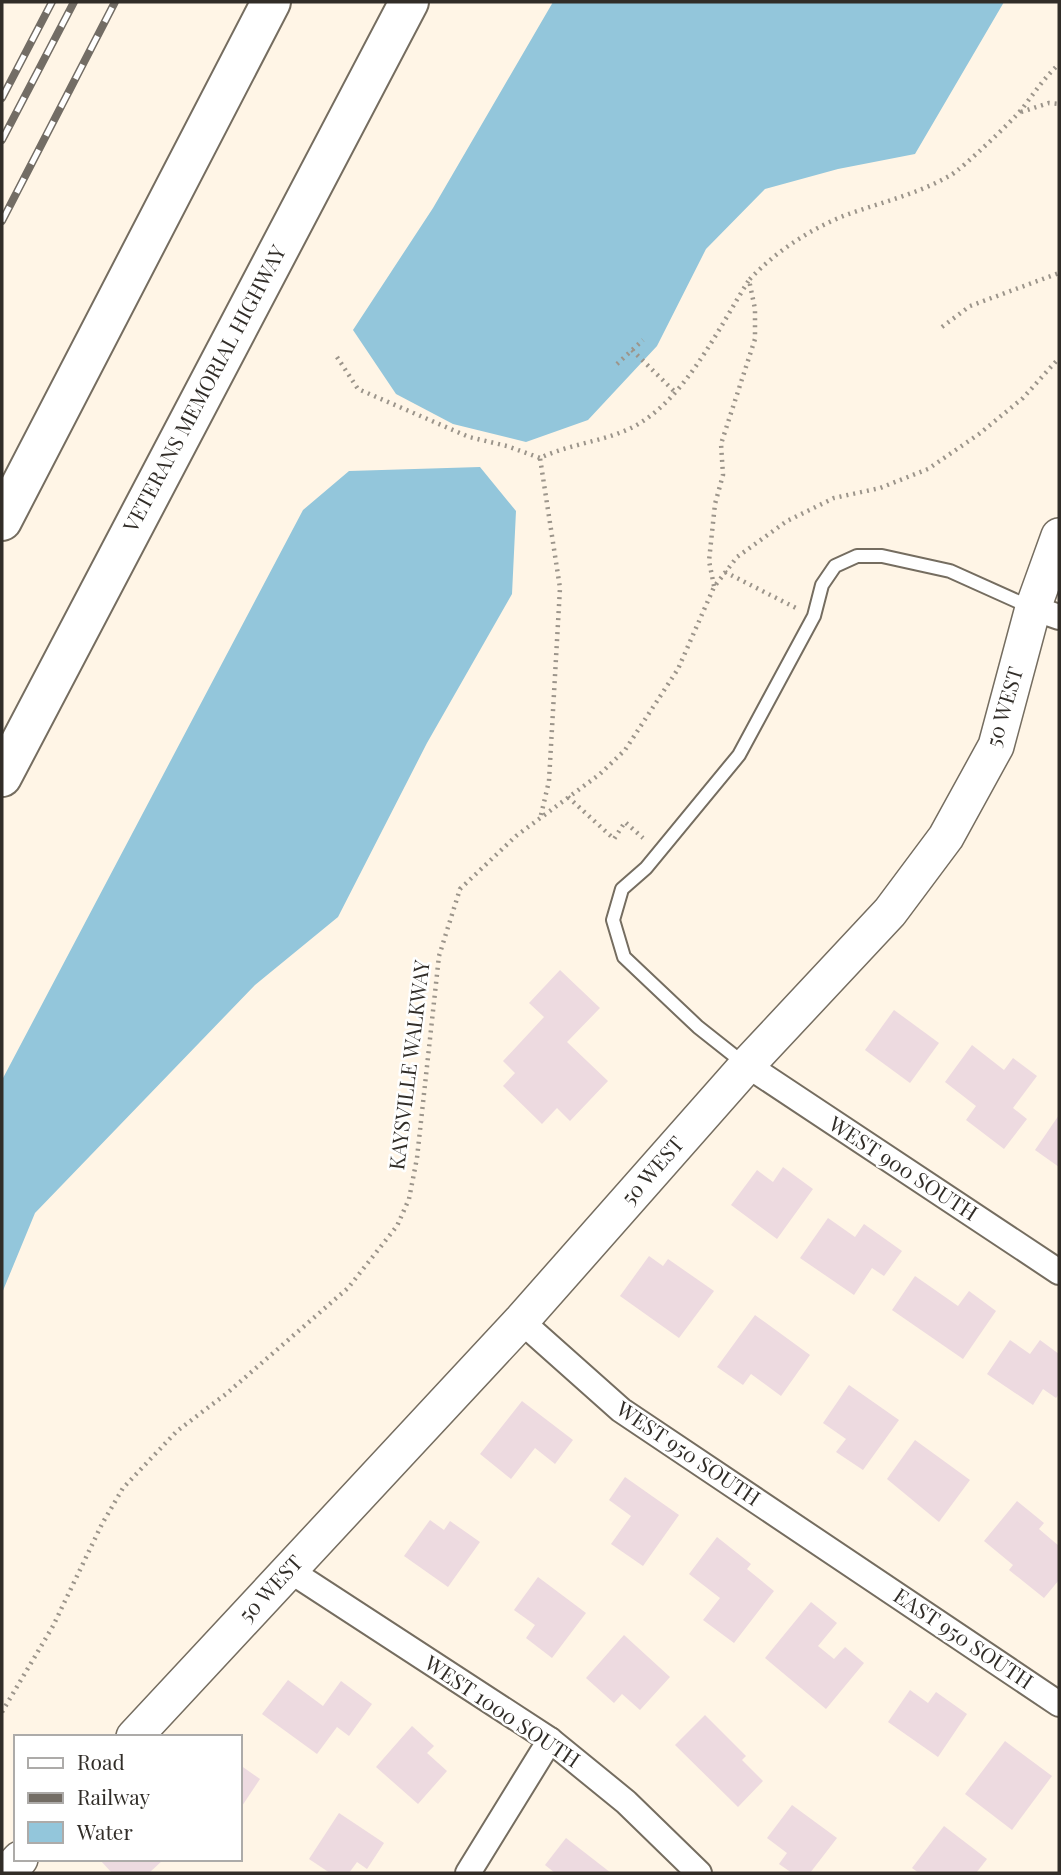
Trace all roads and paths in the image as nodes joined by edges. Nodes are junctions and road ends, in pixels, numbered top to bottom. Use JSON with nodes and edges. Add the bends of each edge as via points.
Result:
{"nodes":[{"id":1,"x":271,"y":2,"type":"edge"},
{"id":2,"x":409,"y":2,"type":"edge"},
{"id":3,"x":1059,"y":64,"type":"edge"},
{"id":4,"x":1059,"y":104,"type":"edge"},
{"id":5,"x":1020,"y":112,"type":"junction"},
{"id":6,"x":1059,"y":273,"type":"edge"},
{"id":7,"x":749,"y":279,"type":"junction"},
{"id":8,"x":942,"y":327,"type":"dead end"},
{"id":9,"x":643,"y":340,"type":"dead end"},
{"id":10,"x":632,"y":350,"type":"junction"},
{"id":11,"x":337,"y":357,"type":"dead end"},
{"id":12,"x":1059,"y":358,"type":"edge"},
{"id":13,"x":617,"y":364,"type":"dead end"},
{"id":14,"x":676,"y":393,"type":"junction"},
{"id":15,"x":540,"y":458,"type":"junction"},
{"id":16,"x":2,"y":522,"type":"edge"},
{"id":17,"x":1059,"y":536,"type":"edge"},
{"id":18,"x":725,"y":572,"type":"junction"},
{"id":19,"x":714,"y":587,"type":"junction"},
{"id":20,"x":1046,"y":612,"type":"edge"},
{"id":21,"x":814,"y":616,"type":"junction"},
{"id":22,"x":2,"y":777,"type":"edge"},
{"id":23,"x":568,"y":797,"type":"junction"},
{"id":24,"x":540,"y":816,"type":"junction"},
{"id":25,"x":659,"y":852,"type":"junction"},
{"id":26,"x":747,"y":1065,"type":"junction"},
{"id":27,"x":1059,"y":1272,"type":"edge"},
{"id":28,"x":521,"y":1321,"type":"junction"},
{"id":29,"x":289,"y":1570,"type":"junction"},
{"id":30,"x":866,"y":1574,"type":"joint"},
{"id":31,"x":1059,"y":1704,"type":"edge"},
{"id":32,"x":2,"y":1712,"type":"edge"},
{"id":33,"x":136,"y":1735,"type":"edge"},
{"id":34,"x":550,"y":1740,"type":"junction"},
{"id":35,"x":468,"y":1873,"type":"edge"},
{"id":36,"x":699,"y":1873,"type":"edge"}],
"edges":[{"from":1,"to":16,"type":"highway"},
{"from":2,"to":22,"type":"highway","name":"VETERANS MEMORIAL HIGHWAY"},
{"from":3,"to":5,"type":"path"},
{"from":4,"to":5,"type":"path"},
{"from":5,"to":7,"type":"path","via":[[955,172],[922,191],[820,228],[769,258]]},
{"from":6,"to":8,"type":"path","via":[[970,306]]},
{"from":7,"to":14,"type":"path"},
{"from":7,"to":19,"type":"path","via":[[755,339],[721,444],[723,475],[709,561]]},
{"from":9,"to":10,"type":"path"},
{"from":10,"to":13,"type":"path"},
{"from":10,"to":14,"type":"path"},
{"from":11,"to":15,"type":"path","via":[[358,389],[469,437]]},
{"from":12,"to":18,"type":"path","name":"KAYSVILLE WALKWAY","via":[[1023,398],[928,469],[880,488],[834,498],[787,521],[737,557]]},
{"from":14,"to":15,"type":"path","via":[[657,413],[629,429]]},
{"from":15,"to":24,"type":"path","via":[[561,588],[549,781]]},
{"from":17,"to":20,"type":"street","name":"50 WEST"},
{"from":18,"to":19,"type":"path","name":"KAYSVILLE WALKWAY"},
{"from":18,"to":21,"type":"path"},
{"from":19,"to":23,"type":"path","name":"KAYSVILLE WALKWAY","via":[[678,669],[625,750]]},
{"from":20,"to":21,"type":"lane","via":[[950,571],[882,556],[857,556],[835,566],[822,585]]},
{"from":20,"to":26,"type":"street","name":"50 WEST","via":[[996,746],[946,836],[890,912]]},
{"from":21,"to":25,"type":"lane","via":[[739,755]]},
{"from":23,"to":24,"type":"path","name":"KAYSVILLE WALKWAY"},
{"from":23,"to":25,"type":"path","via":[[614,839],[625,822]]},
{"from":24,"to":32,"type":"path","name":"KAYSVILLE WALKWAY","via":[[460,888],[448,921],[432,998],[417,1158],[409,1199],[397,1226],[348,1288],[177,1431],[122,1488],[53,1626]]},
{"from":25,"to":26,"type":"lane","via":[[622,889],[612,920],[624,957],[698,1027]]},
{"from":26,"to":27,"type":"street","name":"WEST 900 SOUTH"},
{"from":26,"to":28,"type":"street","name":"50 WEST"},
{"from":28,"to":29,"type":"street","name":"50 WEST"},
{"from":28,"to":30,"type":"street","name":"WEST 950 SOUTH","via":[[621,1410]]},
{"from":29,"to":33,"type":"street","name":"50 WEST"},
{"from":29,"to":34,"type":"street","name":"WEST 1000 SOUTH"},
{"from":30,"to":31,"type":"street","name":"EAST 950 SOUTH"},
{"from":34,"to":35,"type":"street"},
{"from":34,"to":36,"type":"street","name":"WEST 1000 SOUTH","via":[[626,1802]]}]}
